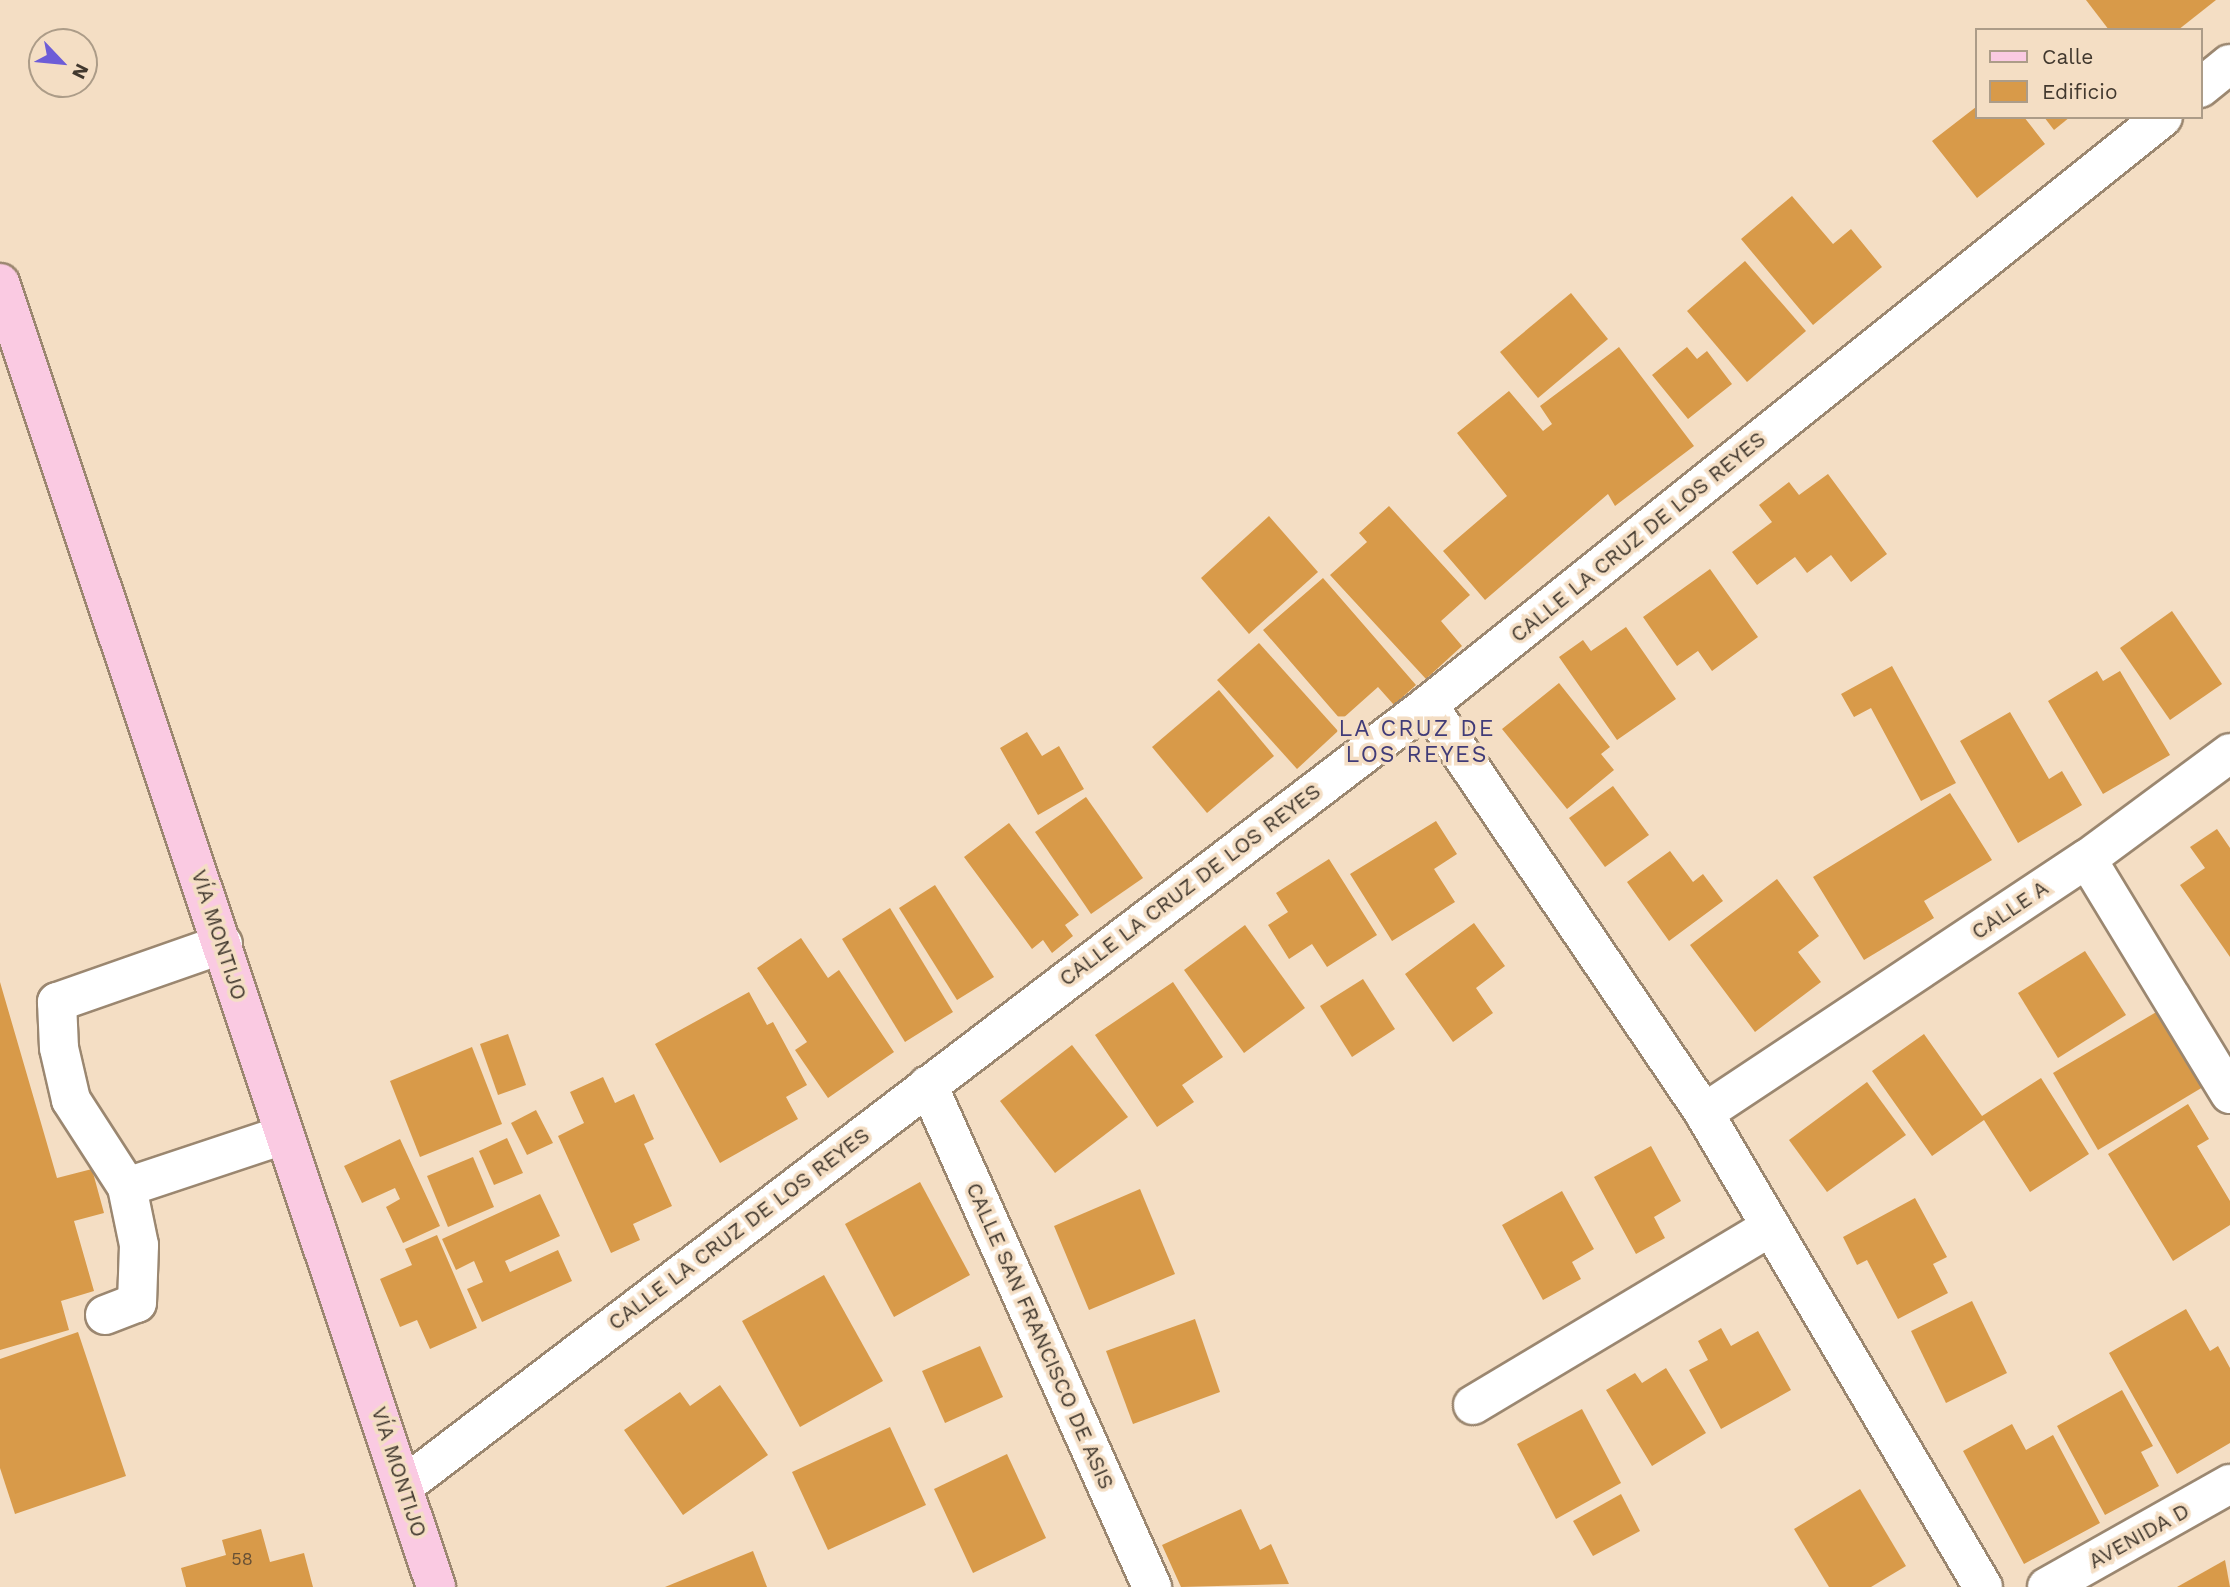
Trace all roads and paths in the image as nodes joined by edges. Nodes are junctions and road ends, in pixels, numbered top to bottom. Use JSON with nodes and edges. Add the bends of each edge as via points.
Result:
{"nodes":[{"id":1,"x":2230,"y":64,"type":"edge"},
{"id":2,"x":2202,"y":86,"type":"edge"},
{"id":3,"x":2160,"y":119,"type":"edge"},
{"id":4,"x":0,"y":283,"type":"edge"},
{"id":5,"x":1427,"y":705,"type":"junction"},
{"id":6,"x":2230,"y":753,"type":"edge"},
{"id":7,"x":2087,"y":859,"type":"junction"},
{"id":8,"x":223,"y":944,"type":"junction"},
{"id":9,"x":928,"y":1085,"type":"junction"},
{"id":10,"x":2230,"y":1094,"type":"edge"},
{"id":11,"x":1704,"y":1113,"type":"junction"},
{"id":12,"x":283,"y":1135,"type":"junction"},
{"id":13,"x":127,"y":1187,"type":"junction"},
{"id":14,"x":1772,"y":1227,"type":"junction"},
{"id":15,"x":105,"y":1315,"type":"dead end"},
{"id":16,"x":1473,"y":1405,"type":"dead end"},
{"id":17,"x":405,"y":1485,"type":"junction"},
{"id":18,"x":2230,"y":1485,"type":"edge"},
{"id":19,"x":436,"y":1587,"type":"edge"},
{"id":20,"x":1152,"y":1587,"type":"edge"},
{"id":21,"x":1983,"y":1587,"type":"edge"},
{"id":22,"x":2047,"y":1587,"type":"edge"}],
"edges":[{"from":1,"to":2,"type":"street"},
{"from":3,"to":5,"type":"street","name":"CALLE LA CRUZ DE LOS REYES"},
{"from":4,"to":8,"type":"main road","name":"VÍA MONTIJO"},
{"from":5,"to":9,"type":"street","name":"CALLE LA CRUZ DE LOS REYES"},
{"from":5,"to":11,"type":"street"},
{"from":6,"to":7,"type":"street","name":"CALLE A"},
{"from":7,"to":10,"type":"street"},
{"from":7,"to":11,"type":"street","name":"CALLE A"},
{"from":8,"to":12,"type":"main road","name":"VÍA MONTIJO"},
{"from":8,"to":13,"type":"street","via":[[57,1002],[59,1048],[71,1100]]},
{"from":9,"to":17,"type":"street","name":"CALLE LA CRUZ DE LOS REYES"},
{"from":9,"to":20,"type":"street","name":"CALLE SAN FRANCISCO DE ASIS"},
{"from":11,"to":14,"type":"street"},
{"from":12,"to":13,"type":"street"},
{"from":12,"to":17,"type":"main road","name":"VÍA MONTIJO"},
{"from":13,"to":15,"type":"street","via":[[139,1245],[137,1303]]},
{"from":14,"to":16,"type":"street"},
{"from":14,"to":21,"type":"street"},
{"from":17,"to":19,"type":"main road","name":"VÍA MONTIJO"},
{"from":18,"to":22,"type":"street","name":"AVENIDA D"}]}
